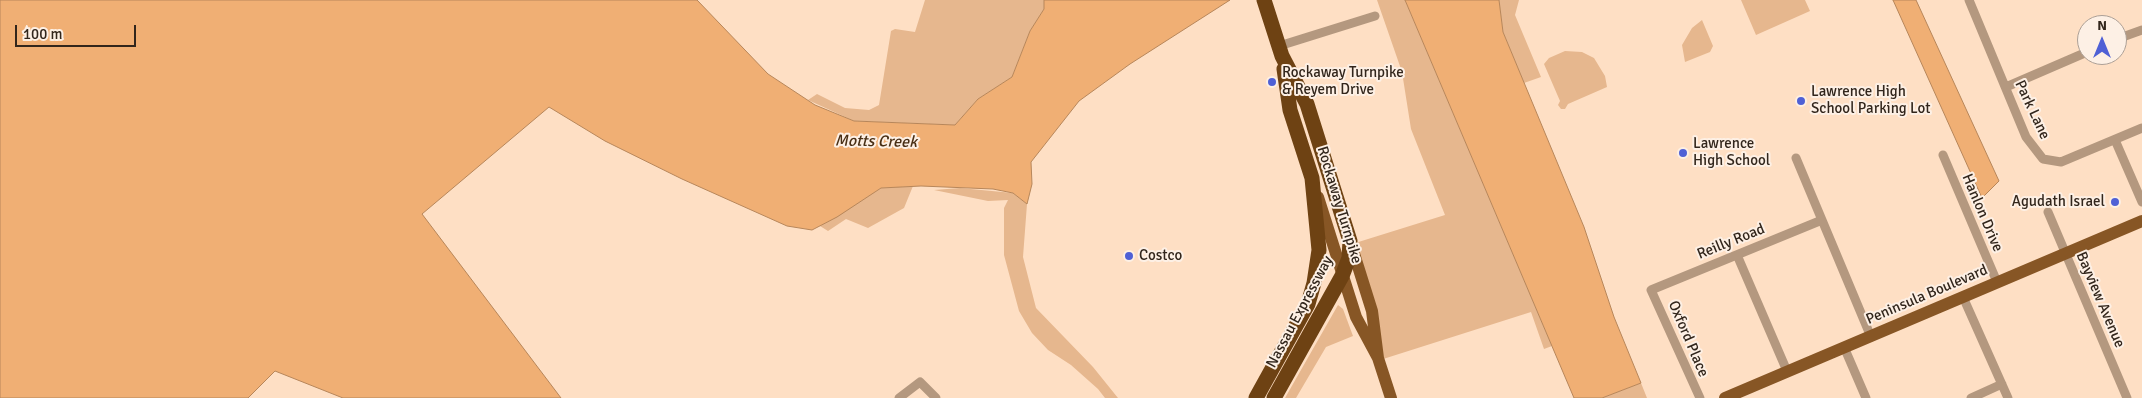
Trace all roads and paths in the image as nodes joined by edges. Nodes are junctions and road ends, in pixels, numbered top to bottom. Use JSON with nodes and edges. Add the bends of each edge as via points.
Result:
{"nodes":[{"id":1,"x":1264,"y":0,"type":"edge"},
{"id":2,"x":1971,"y":1,"type":"edge"},
{"id":3,"x":1375,"y":16,"type":"dead end"},
{"id":4,"x":2142,"y":30,"type":"edge"},
{"id":5,"x":2127,"y":35,"type":"edge"},
{"id":6,"x":1281,"y":51,"type":"junction"},
{"id":7,"x":2077,"y":56,"type":"edge"},
{"id":8,"x":2006,"y":87,"type":"junction"},
{"id":9,"x":2142,"y":128,"type":"edge"},
{"id":10,"x":2115,"y":140,"type":"junction"},
{"id":11,"x":1943,"y":155,"type":"dead end"},
{"id":12,"x":1796,"y":158,"type":"dead end"},
{"id":13,"x":1312,"y":178,"type":"junction"},
{"id":14,"x":2142,"y":202,"type":"edge"},
{"id":15,"x":2048,"y":212,"type":"dead end"},
{"id":16,"x":1822,"y":220,"type":"junction"},
{"id":17,"x":2142,"y":221,"type":"edge"},
{"id":18,"x":1350,"y":241,"type":"junction"},
{"id":19,"x":2065,"y":254,"type":"junction"},
{"id":20,"x":1739,"y":259,"type":"junction"},
{"id":21,"x":1342,"y":276,"type":"junction"},
{"id":22,"x":1997,"y":282,"type":"junction"},
{"id":23,"x":1651,"y":290,"type":"joint"},
{"id":24,"x":1963,"y":297,"type":"junction"},
{"id":25,"x":1871,"y":336,"type":"junction"},
{"id":26,"x":1844,"y":347,"type":"junction"},
{"id":27,"x":1378,"y":358,"type":"junction"},
{"id":28,"x":1786,"y":371,"type":"junction"},
{"id":29,"x":2002,"y":384,"type":"junction"},
{"id":30,"x":899,"y":398,"type":"edge"},
{"id":31,"x":936,"y":398,"type":"edge"},
{"id":32,"x":1256,"y":398,"type":"edge"},
{"id":33,"x":1274,"y":398,"type":"edge"},
{"id":34,"x":1391,"y":398,"type":"edge"},
{"id":35,"x":1700,"y":398,"type":"edge"},
{"id":36,"x":1725,"y":398,"type":"edge"},
{"id":37,"x":1866,"y":398,"type":"edge"},
{"id":38,"x":1971,"y":398,"type":"edge"},
{"id":39,"x":2008,"y":398,"type":"edge"},
{"id":40,"x":2127,"y":398,"type":"edge"}],
"edges":[{"from":1,"to":6,"type":"highway","name":"Rockaway Turnpike"},
{"from":2,"to":8,"type":"street","name":"Park Lane"},
{"from":3,"to":6,"type":"street"},
{"from":4,"to":5,"type":"street"},
{"from":6,"to":13,"type":"highway","name":"Rockaway Turnpike","via":[[1290,110]]},
{"from":6,"to":18,"type":"highway","name":"Rockaway Turnpike","via":[[1307,104]]},
{"from":7,"to":8,"type":"street"},
{"from":8,"to":10,"type":"street","name":"Park Lane","via":[[2026,137],[2043,159],[2061,162]]},
{"from":9,"to":10,"type":"street","name":"Park Lane"},
{"from":10,"to":14,"type":"street"},
{"from":11,"to":22,"type":"street","name":"Hanlon Drive"},
{"from":12,"to":16,"type":"street"},
{"from":13,"to":21,"type":"main road","name":"Rockaway Turnpike"},
{"from":13,"to":32,"type":"highway","name":"Nassau Expressway","via":[[1319,241],[1314,283],[1304,313]]},
{"from":15,"to":19,"type":"street","name":"Bayview Avenue"},
{"from":16,"to":20,"type":"street","name":"Reilly Road"},
{"from":16,"to":25,"type":"street"},
{"from":17,"to":19,"type":"main road","name":"Peninsula Boulevard"},
{"from":18,"to":21,"type":"highway","name":"Nassau Expressway","via":[[1349,258]]},
{"from":18,"to":27,"type":"main road","name":"Rockaway Turnpike","via":[[1372,310]]},
{"from":19,"to":22,"type":"main road","name":"Peninsula Boulevard"},
{"from":19,"to":40,"type":"street","name":"Bayview Avenue"},
{"from":20,"to":23,"type":"street","name":"Reilly Road"},
{"from":20,"to":28,"type":"street"},
{"from":21,"to":27,"type":"main road","name":"Rockaway Turnpike","via":[[1356,316]]},
{"from":21,"to":33,"type":"highway","name":"Nassau Expressway"},
{"from":22,"to":24,"type":"main road","name":"Peninsula Boulevard"},
{"from":23,"to":35,"type":"street","name":"Oxford Place"},
{"from":24,"to":25,"type":"main road","name":"Peninsula Boulevard"},
{"from":24,"to":29,"type":"street"},
{"from":25,"to":26,"type":"main road","name":"Peninsula Boulevard"},
{"from":26,"to":28,"type":"main road","name":"Peninsula Boulevard"},
{"from":26,"to":37,"type":"street"},
{"from":27,"to":34,"type":"main road","name":"Rockaway Turnpike"},
{"from":28,"to":36,"type":"main road","name":"Peninsula Boulevard"},
{"from":29,"to":38,"type":"street"},
{"from":29,"to":39,"type":"street"},
{"from":30,"to":31,"type":"street","via":[[920,382]]}]}
